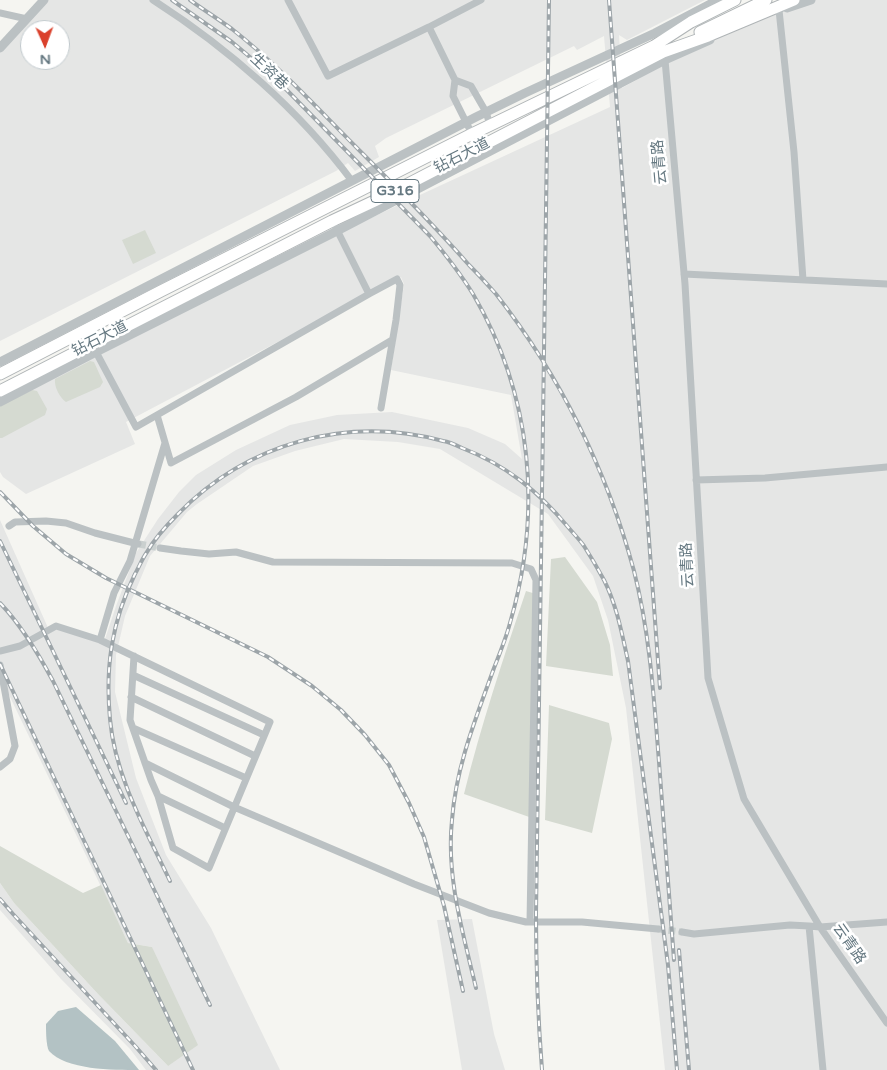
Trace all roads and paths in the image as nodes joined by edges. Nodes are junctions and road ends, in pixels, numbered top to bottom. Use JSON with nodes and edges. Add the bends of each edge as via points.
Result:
{"nodes":[{"id":1,"x":44,"y":0,"type":"edge"},
{"id":2,"x":153,"y":0,"type":"edge"},
{"id":3,"x":288,"y":0,"type":"edge"},
{"id":4,"x":481,"y":0,"type":"edge"},
{"id":5,"x":718,"y":0,"type":"edge"},
{"id":6,"x":735,"y":0,"type":"edge"},
{"id":7,"x":746,"y":0,"type":"edge"},
{"id":8,"x":811,"y":0,"type":"edge"},
{"id":9,"x":762,"y":1,"type":"edge"},
{"id":10,"x":789,"y":2,"type":"edge"},
{"id":11,"x":0,"y":13,"type":"edge"},
{"id":12,"x":27,"y":19,"type":"junction"},
{"id":13,"x":429,"y":27,"type":"junction"},
{"id":14,"x":693,"y":36,"type":"junction"},
{"id":15,"x":0,"y":48,"type":"edge"},
{"id":16,"x":661,"y":52,"type":"junction"},
{"id":17,"x":609,"y":54,"type":"junction"},
{"id":18,"x":455,"y":80,"type":"junction"},
{"id":19,"x":486,"y":112,"type":"junction"},
{"id":20,"x":466,"y":122,"type":"junction"},
{"id":21,"x":490,"y":125,"type":"junction"},
{"id":22,"x":472,"y":134,"type":"junction"},
{"id":23,"x":352,"y":181,"type":"junction"},
{"id":24,"x":335,"y":226,"type":"junction"},
{"id":25,"x":684,"y":274,"type":"junction"},
{"id":26,"x":803,"y":280,"type":"junction"},
{"id":27,"x":887,"y":284,"type":"edge"},
{"id":28,"x":369,"y":294,"type":"junction"},
{"id":29,"x":169,"y":310,"type":"junction"},
{"id":30,"x":392,"y":340,"type":"junction"},
{"id":31,"x":96,"y":352,"type":"junction"},
{"id":32,"x":77,"y":357,"type":"junction"},
{"id":33,"x":19,"y":359,"type":"junction"},
{"id":34,"x":0,"y":362,"type":"edge"},
{"id":35,"x":0,"y":374,"type":"edge"},
{"id":36,"x":0,"y":391,"type":"edge"},
{"id":37,"x":0,"y":402,"type":"edge"},
{"id":38,"x":381,"y":408,"type":"dead end"},
{"id":39,"x":157,"y":415,"type":"junction"},
{"id":40,"x":166,"y":443,"type":"junction"},
{"id":41,"x":887,"y":467,"type":"edge"},
{"id":42,"x":696,"y":480,"type":"junction"},
{"id":43,"x":9,"y":526,"type":"dead end"},
{"id":44,"x":137,"y":544,"type":"junction"},
{"id":45,"x":160,"y":548,"type":"tunnel mouth"},
{"id":46,"x":100,"y":640,"type":"junction"},
{"id":47,"x":0,"y":651,"type":"edge"},
{"id":48,"x":134,"y":656,"type":"junction"},
{"id":49,"x":0,"y":665,"type":"edge"},
{"id":50,"x":133,"y":674,"type":"junction"},
{"id":51,"x":131,"y":697,"type":"junction"},
{"id":52,"x":132,"y":728,"type":"junction"},
{"id":53,"x":264,"y":735,"type":"junction"},
{"id":54,"x":255,"y":756,"type":"junction"},
{"id":55,"x":145,"y":763,"type":"junction"},
{"id":56,"x":0,"y":767,"type":"edge"},
{"id":57,"x":246,"y":778,"type":"junction"},
{"id":58,"x":158,"y":796,"type":"junction"},
{"id":59,"x":234,"y":807,"type":"junction"},
{"id":60,"x":225,"y":828,"type":"junction"},
{"id":61,"x":530,"y":922,"type":"junction"},
{"id":62,"x":887,"y":922,"type":"edge"},
{"id":63,"x":809,"y":926,"type":"junction"},
{"id":64,"x":820,"y":927,"type":"junction"},
{"id":65,"x":658,"y":929,"type":"tunnel mouth"},
{"id":66,"x":682,"y":932,"type":"tunnel mouth"},
{"id":67,"x":887,"y":1023,"type":"edge"},
{"id":68,"x":824,"y":1070,"type":"edge"}],
"edges":[{"from":1,"to":12,"type":"street"},
{"from":2,"to":23,"type":"street","name":"生资巷","via":[[244,66],[332,154]]},
{"from":3,"to":13,"type":"street","via":[[328,76]]},
{"from":4,"to":13,"type":"street"},
{"from":5,"to":17,"type":"street"},
{"from":6,"to":16,"type":"highway","name":"钻石大道","number":"G316","via":[[691,22]]},
{"from":7,"to":16,"type":"highway"},
{"from":8,"to":10,"type":"street"},
{"from":9,"to":14,"type":"highway"},
{"from":10,"to":14,"type":"highway"},
{"from":10,"to":16,"type":"highway","name":"钻石大道","number":"G316"},
{"from":10,"to":26,"type":"street","via":[[794,152]]},
{"from":11,"to":12,"type":"street"},
{"from":12,"to":15,"type":"street"},
{"from":13,"to":18,"type":"street"},
{"from":14,"to":16,"type":"highway"},
{"from":16,"to":17,"type":"street"},
{"from":16,"to":21,"type":"highway","name":"钻石大道","number":"G316"},
{"from":16,"to":24,"type":"highway","name":"钻石大道","number":"G316","via":[[392,192]]},
{"from":16,"to":24,"type":"street","via":[[632,78]]},
{"from":16,"to":25,"type":"street","name":"云青路"},
{"from":17,"to":19,"type":"street"},
{"from":18,"to":19,"type":"street","via":[[471,86]]},
{"from":18,"to":20,"type":"street","via":[[453,96]]},
{"from":19,"to":20,"type":"street"},
{"from":19,"to":21,"type":"street"},
{"from":20,"to":22,"type":"street"},
{"from":20,"to":23,"type":"street"},
{"from":21,"to":22,"type":"highway","name":"钻石大道","number":"G316"},
{"from":22,"to":33,"type":"highway","name":"钻石大道","number":"G316"},
{"from":23,"to":33,"type":"street"},
{"from":24,"to":28,"type":"street"},
{"from":24,"to":29,"type":"highway","name":"钻石大道","number":"G316"},
{"from":25,"to":26,"type":"street"},
{"from":25,"to":42,"type":"street","name":"云青路"},
{"from":26,"to":27,"type":"street"},
{"from":28,"to":30,"type":"street","via":[[397,279],[400,284]]},
{"from":28,"to":39,"type":"street"},
{"from":29,"to":31,"type":"street"},
{"from":29,"to":32,"type":"highway","name":"钻石大道","number":"G316"},
{"from":30,"to":38,"type":"street"},
{"from":30,"to":40,"type":"street","via":[[171,463]]},
{"from":31,"to":32,"type":"street"},
{"from":31,"to":39,"type":"street","via":[[136,427]]},
{"from":32,"to":36,"type":"highway","name":"钻石大道","number":"G316"},
{"from":32,"to":37,"type":"street"},
{"from":33,"to":34,"type":"street"},
{"from":33,"to":35,"type":"highway","name":"钻石大道","number":"G316"},
{"from":39,"to":40,"type":"street"},
{"from":40,"to":44,"type":"street"},
{"from":41,"to":42,"type":"street","via":[[765,478]]},
{"from":42,"to":64,"type":"street","name":"云青路","via":[[708,678],[744,799]]},
{"from":43,"to":44,"type":"street","via":[[15,522],[46,520]]},
{"from":44,"to":46,"type":"street","via":[[114,593]]},
{"from":45,"to":61,"type":"street","via":[[209,554],[236,552],[273,562],[512,564],[531,569],[536,580]]},
{"from":46,"to":47,"type":"street","via":[[56,626],[20,646]]},
{"from":46,"to":48,"type":"street"},
{"from":48,"to":50,"type":"street"},
{"from":48,"to":53,"type":"street","via":[[270,722]]},
{"from":49,"to":56,"type":"street","via":[[15,746],[10,759]]},
{"from":50,"to":51,"type":"street"},
{"from":50,"to":53,"type":"street"},
{"from":51,"to":52,"type":"street"},
{"from":51,"to":54,"type":"street"},
{"from":52,"to":55,"type":"street"},
{"from":52,"to":57,"type":"street"},
{"from":53,"to":54,"type":"street"},
{"from":54,"to":57,"type":"street"},
{"from":55,"to":58,"type":"street"},
{"from":55,"to":59,"type":"street"},
{"from":57,"to":59,"type":"street"},
{"from":58,"to":60,"type":"street"},
{"from":58,"to":60,"type":"street","via":[[173,848],[209,868]]},
{"from":59,"to":60,"type":"street"},
{"from":59,"to":61,"type":"street","via":[[431,891],[489,913]]},
{"from":61,"to":65,"type":"street","via":[[582,922]]},
{"from":62,"to":64,"type":"street"},
{"from":63,"to":64,"type":"street"},
{"from":63,"to":66,"type":"street","via":[[694,934]]},
{"from":63,"to":68,"type":"street"},
{"from":64,"to":67,"type":"street","name":"云青路"}]}
